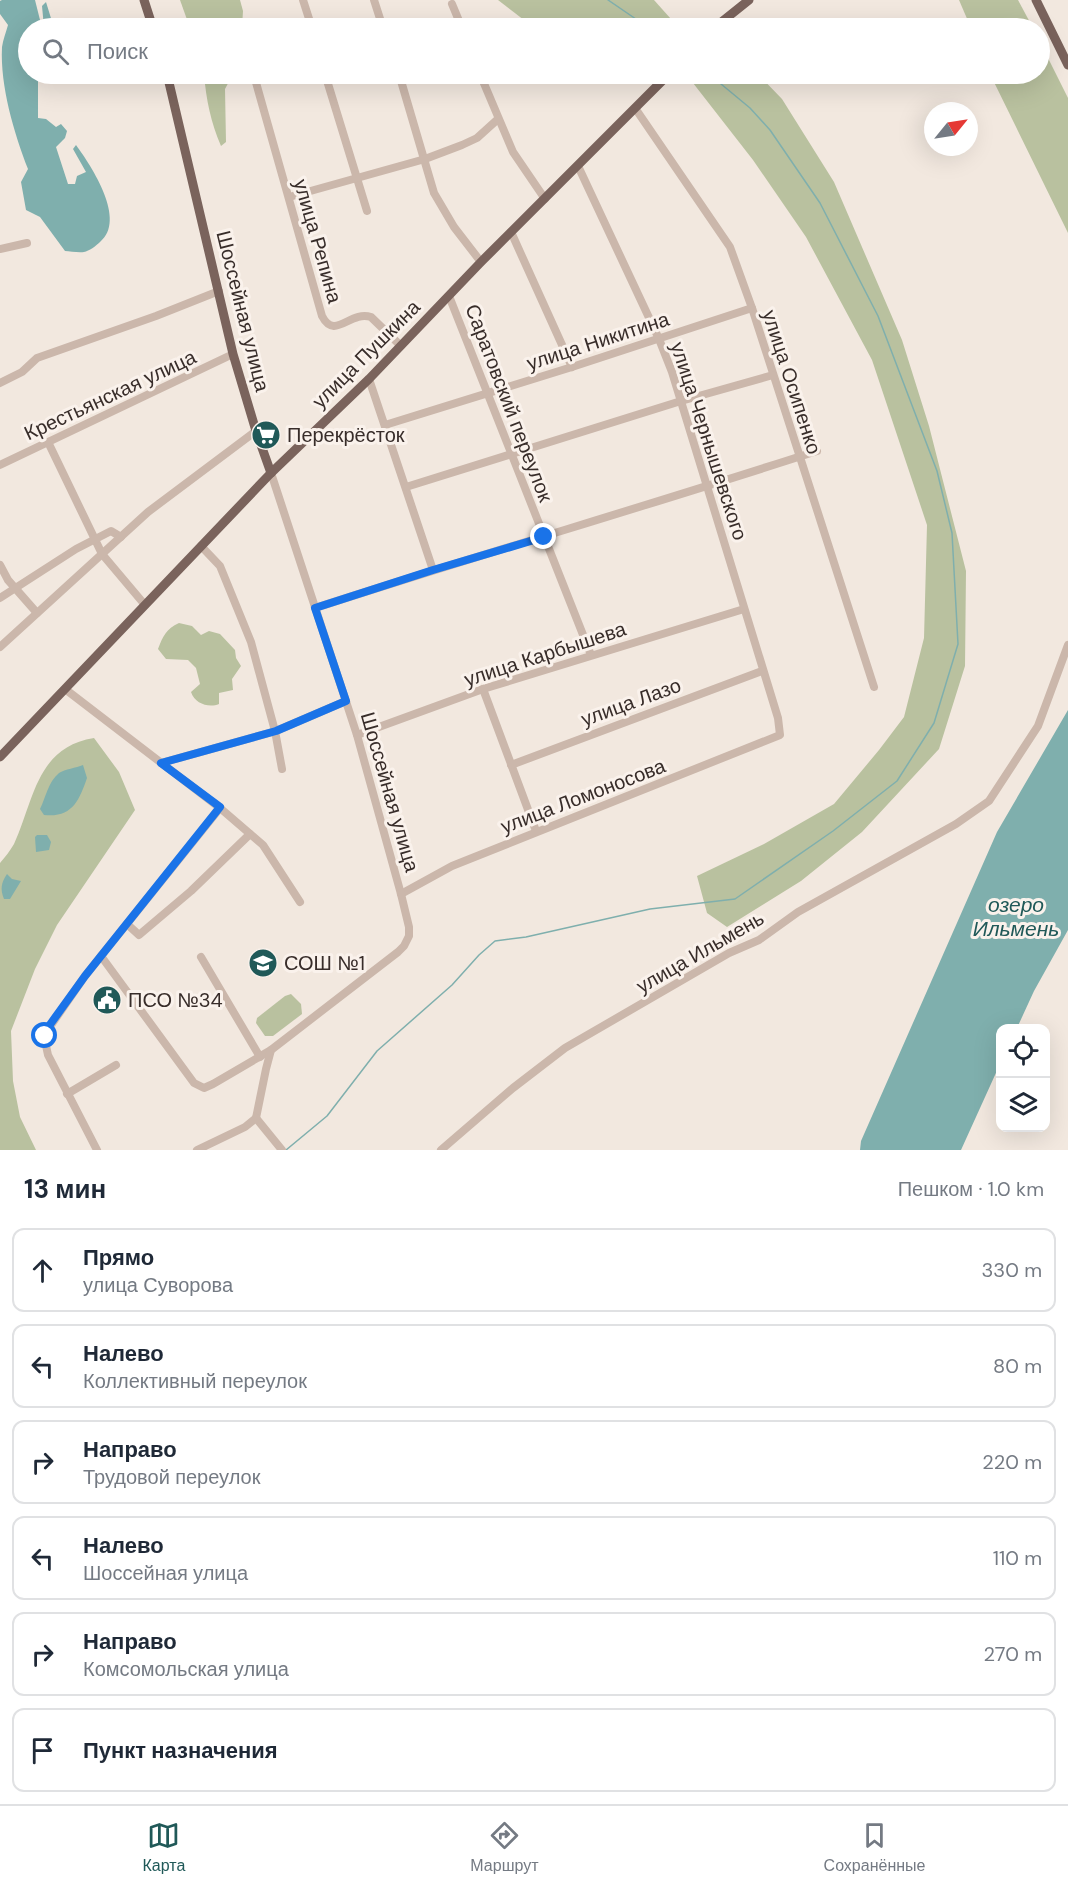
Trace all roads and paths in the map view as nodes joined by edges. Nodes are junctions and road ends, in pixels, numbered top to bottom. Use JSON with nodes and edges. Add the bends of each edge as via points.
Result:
{"nodes":[{"id":1,"x":144,"y":0,"type":"edge"},
{"id":2,"x":303,"y":0,"type":"edge"},
{"id":3,"x":374,"y":0,"type":"edge"},
{"id":4,"x":749,"y":0,"type":"edge"},
{"id":5,"x":1036,"y":0,"type":"edge"},
{"id":6,"x":452,"y":4,"type":"dead end"},
{"id":7,"x":150,"y":18,"type":"edge"},
{"id":8,"x":309,"y":18,"type":"edge"},
{"id":9,"x":380,"y":18,"type":"edge"},
{"id":10,"x":458,"y":18,"type":"edge"},
{"id":11,"x":726,"y":18,"type":"edge"},
{"id":12,"x":1045,"y":18,"type":"edge"},
{"id":13,"x":1050,"y":28,"type":"edge"},
{"id":14,"x":1068,"y":65,"type":"edge"},
{"id":15,"x":169,"y":84,"type":"edge"},
{"id":16,"x":256,"y":84,"type":"edge"},
{"id":17,"x":328,"y":84,"type":"edge"},
{"id":18,"x":402,"y":84,"type":"edge"},
{"id":19,"x":484,"y":84,"type":"edge"},
{"id":20,"x":659,"y":84,"type":"edge"},
{"id":21,"x":635,"y":108,"type":"junction"},
{"id":22,"x":498,"y":119,"type":"junction"},
{"id":23,"x":425,"y":159,"type":"junction"},
{"id":24,"x":578,"y":166,"type":"junction"},
{"id":25,"x":357,"y":178,"type":"junction"},
{"id":26,"x":289,"y":197,"type":"junction"},
{"id":27,"x":545,"y":199,"type":"junction"},
{"id":28,"x":367,"y":211,"type":"dead end"},
{"id":29,"x":511,"y":232,"type":"junction"},
{"id":30,"x":27,"y":243,"type":"dead end"},
{"id":31,"x":0,"y":249,"type":"edge"},
{"id":32,"x":481,"y":262,"type":"junction"},
{"id":33,"x":219,"y":291,"type":"junction"},
{"id":34,"x":449,"y":296,"type":"junction"},
{"id":35,"x":752,"y":308,"type":"junction"},
{"id":36,"x":659,"y":339,"type":"junction"},
{"id":37,"x":401,"y":346,"type":"junction"},
{"id":38,"x":234,"y":354,"type":"junction"},
{"id":39,"x":572,"y":367,"type":"junction"},
{"id":40,"x":773,"y":375,"type":"junction"},
{"id":41,"x":369,"y":379,"type":"junction"},
{"id":42,"x":0,"y":383,"type":"edge"},
{"id":43,"x":488,"y":394,"type":"junction"},
{"id":44,"x":681,"y":401,"type":"junction"},
{"id":45,"x":385,"y":425,"type":"junction"},
{"id":46,"x":256,"y":431,"type":"junction"},
{"id":47,"x":48,"y":442,"type":"junction"},
{"id":48,"x":818,"y":451,"type":"dead end"},
{"id":49,"x":512,"y":454,"type":"junction"},
{"id":50,"x":799,"y":457,"type":"junction"},
{"id":51,"x":0,"y":465,"type":"edge"},
{"id":52,"x":271,"y":473,"type":"junction"},
{"id":53,"x":406,"y":487,"type":"junction"},
{"id":54,"x":707,"y":487,"type":"junction"},
{"id":55,"x":121,"y":537,"type":"junction"},
{"id":56,"x":544,"y":537,"type":"junction"},
{"id":57,"x":96,"y":539,"type":"junction"},
{"id":58,"x":201,"y":546,"type":"junction"},
{"id":59,"x":102,"y":554,"type":"junction"},
{"id":60,"x":0,"y":565,"type":"edge"},
{"id":61,"x":433,"y":570,"type":"junction"},
{"id":62,"x":15,"y":587,"type":"junction"},
{"id":63,"x":0,"y":598,"type":"edge"},
{"id":64,"x":145,"y":605,"type":"junction"},
{"id":65,"x":315,"y":608,"type":"junction"},
{"id":66,"x":744,"y":609,"type":"junction"},
{"id":67,"x":37,"y":613,"type":"junction"},
{"id":68,"x":1068,"y":645,"type":"edge"},
{"id":69,"x":0,"y":647,"type":"edge"},
{"id":70,"x":591,"y":656,"type":"junction"},
{"id":71,"x":762,"y":671,"type":"junction"},
{"id":72,"x":874,"y":687,"type":"dead end"},
{"id":73,"x":65,"y":689,"type":"junction"},
{"id":74,"x":483,"y":689,"type":"junction"},
{"id":75,"x":346,"y":701,"type":"junction"},
{"id":76,"x":275,"y":731,"type":"junction"},
{"id":77,"x":357,"y":735,"type":"junction"},
{"id":78,"x":780,"y":735,"type":"joint"},
{"id":79,"x":0,"y":757,"type":"edge"},
{"id":80,"x":161,"y":763,"type":"junction"},
{"id":81,"x":511,"y":765,"type":"junction"},
{"id":82,"x":282,"y":769,"type":"dead end"},
{"id":83,"x":220,"y":807,"type":"junction"},
{"id":84,"x":536,"y":831,"type":"junction"},
{"id":85,"x":250,"y":834,"type":"junction"},
{"id":86,"x":400,"y":894,"type":"junction"},
{"id":87,"x":300,"y":902,"type":"dead end"},
{"id":88,"x":127,"y":924,"type":"junction"},
{"id":89,"x":101,"y":956,"type":"junction"},
{"id":90,"x":201,"y":957,"type":"dead end"},
{"id":91,"x":271,"y":1050,"type":"junction"},
{"id":92,"x":260,"y":1057,"type":"junction"},
{"id":93,"x":116,"y":1065,"type":"dead end"},
{"id":94,"x":67,"y":1094,"type":"junction"},
{"id":95,"x":256,"y":1118,"type":"junction"},
{"id":96,"x":280,"y":1148,"type":"edge"},
{"id":97,"x":97,"y":1150,"type":"edge"},
{"id":98,"x":197,"y":1150,"type":"edge"},
{"id":99,"x":441,"y":1150,"type":"edge"}],
"edges":[{"from":1,"to":7,"type":"main road"},
{"from":2,"to":8,"type":"street"},
{"from":3,"to":9,"type":"street"},
{"from":4,"to":11,"type":"main road"},
{"from":5,"to":12,"type":"main road"},
{"from":6,"to":10,"type":"street"},
{"from":13,"to":14,"type":"main road"},
{"from":15,"to":33,"type":"main road","name":"Шоссейная улица"},
{"from":16,"to":26,"type":"street","name":"улица Репина"},
{"from":17,"to":25,"type":"street"},
{"from":18,"to":23,"type":"street"},
{"from":19,"to":22,"type":"street"},
{"from":20,"to":21,"type":"main road","name":"улица Пушкина"},
{"from":21,"to":24,"type":"main road","name":"улица Пушкина"},
{"from":21,"to":35,"type":"street","name":"улица Осипенко","via":[[730,247]]},
{"from":22,"to":23,"type":"street","via":[[477,138]]},
{"from":22,"to":27,"type":"street","via":[[513,152]]},
{"from":23,"to":25,"type":"street"},
{"from":23,"to":32,"type":"street","via":[[434,193]]},
{"from":24,"to":27,"type":"main road","name":"улица Пушкина"},
{"from":24,"to":36,"type":"street","name":"улица Чернышевского"},
{"from":25,"to":26,"type":"street"},
{"from":25,"to":28,"type":"street"},
{"from":26,"to":37,"type":"street","name":"улица Репина","via":[[325,323],[331,327],[371,316]]},
{"from":27,"to":29,"type":"main road","name":"улица Пушкина"},
{"from":29,"to":32,"type":"main road","name":"улица Пушкина"},
{"from":29,"to":39,"type":"street"},
{"from":30,"to":31,"type":"street"},
{"from":32,"to":34,"type":"main road","name":"улица Пушкина"},
{"from":33,"to":38,"type":"main road","name":"Шоссейная улица"},
{"from":33,"to":42,"type":"street","via":[[37,358],[22,372]]},
{"from":34,"to":37,"type":"main road","name":"улица Пушкина"},
{"from":34,"to":43,"type":"street","name":"Саратовский переулок"},
{"from":35,"to":36,"type":"street","name":"улица Никитина"},
{"from":35,"to":40,"type":"street","name":"улица Осипенко"},
{"from":36,"to":39,"type":"street","name":"улица Никитина"},
{"from":36,"to":44,"type":"street","name":"улица Чернышевского"},
{"from":37,"to":41,"type":"main road","name":"улица Пушкина"},
{"from":38,"to":46,"type":"main road","name":"Шоссейная улица"},
{"from":38,"to":47,"type":"street","name":"Крестьянская улица"},
{"from":39,"to":43,"type":"street","name":"улица Никитина"},
{"from":40,"to":44,"type":"street"},
{"from":40,"to":50,"type":"street","name":"улица Осипенко"},
{"from":41,"to":45,"type":"street"},
{"from":41,"to":52,"type":"main road","name":"улица Пушкина"},
{"from":43,"to":45,"type":"street","name":"улица Никитина"},
{"from":43,"to":49,"type":"street","name":"Саратовский переулок"},
{"from":44,"to":49,"type":"street"},
{"from":44,"to":54,"type":"street","name":"улица Чернышевского"},
{"from":45,"to":53,"type":"street"},
{"from":46,"to":52,"type":"main road","name":"Шоссейная улица"},
{"from":46,"to":55,"type":"street"},
{"from":47,"to":51,"type":"street","name":"Крестьянская улица"},
{"from":47,"to":57,"type":"street"},
{"from":48,"to":50,"type":"street"},
{"from":49,"to":53,"type":"street"},
{"from":49,"to":56,"type":"street","name":"Саратовский переулок"},
{"from":50,"to":54,"type":"street"},
{"from":50,"to":72,"type":"street","name":"улица Осипенко"},
{"from":52,"to":58,"type":"main road","name":"улица Пушкина"},
{"from":52,"to":65,"type":"street","name":"Шоссейная улица"},
{"from":53,"to":61,"type":"street"},
{"from":54,"to":56,"type":"street"},
{"from":54,"to":66,"type":"street","name":"улица Чернышевского"},
{"from":55,"to":57,"type":"street","via":[[111,531]]},
{"from":55,"to":59,"type":"street"},
{"from":56,"to":61,"type":"street"},
{"from":56,"to":70,"type":"street","name":"Саратовский переулок"},
{"from":57,"to":59,"type":"street"},
{"from":57,"to":62,"type":"street"},
{"from":58,"to":64,"type":"main road","name":"улица Пушкина"},
{"from":58,"to":76,"type":"street","via":[[220,566],[251,642]]},
{"from":59,"to":64,"type":"street"},
{"from":59,"to":67,"type":"street"},
{"from":60,"to":62,"type":"street"},
{"from":61,"to":65,"type":"street"},
{"from":62,"to":63,"type":"street"},
{"from":62,"to":67,"type":"street"},
{"from":64,"to":73,"type":"main road","name":"улица Пушкина"},
{"from":65,"to":75,"type":"street","name":"Шоссейная улица"},
{"from":66,"to":70,"type":"street","name":"улица Карбышева"},
{"from":66,"to":71,"type":"street","name":"улица Чернышевского"},
{"from":67,"to":69,"type":"street"},
{"from":68,"to":99,"type":"street","name":"улица Ильмень","via":[[1038,726],[989,801],[956,824],[798,912],[759,940],[729,953],[565,1048]]},
{"from":70,"to":74,"type":"street","name":"улица Карбышева"},
{"from":71,"to":78,"type":"street","name":"улица Чернышевского"},
{"from":71,"to":81,"type":"street","name":"улица Лазо"},
{"from":73,"to":79,"type":"main road","name":"улица Пушкина"},
{"from":73,"to":80,"type":"street"},
{"from":74,"to":77,"type":"street","name":"улица Карбышева"},
{"from":74,"to":81,"type":"street"},
{"from":75,"to":76,"type":"street"},
{"from":75,"to":77,"type":"street","name":"Шоссейная улица"},
{"from":76,"to":80,"type":"street"},
{"from":76,"to":82,"type":"street"},
{"from":77,"to":86,"type":"street","name":"Шоссейная улица"},
{"from":78,"to":84,"type":"street","name":"улица Ломоносова"},
{"from":80,"to":83,"type":"street"},
{"from":81,"to":84,"type":"street"},
{"from":83,"to":85,"type":"street"},
{"from":83,"to":88,"type":"street"},
{"from":84,"to":86,"type":"street","name":"улица Ломоносова","via":[[452,866]]},
{"from":85,"to":87,"type":"street","via":[[262,845]]},
{"from":85,"to":88,"type":"street","via":[[139,935]]},
{"from":86,"to":91,"type":"street","name":"Шоссейная улица","via":[[409,927],[404,946]]},
{"from":88,"to":89,"type":"street"},
{"from":89,"to":92,"type":"street","name":"Шоссейная улица","via":[[194,1083],[204,1088]]},
{"from":89,"to":94,"type":"street","via":[[45,1036],[48,1055]]},
{"from":90,"to":92,"type":"street"},
{"from":91,"to":92,"type":"street","name":"Шоссейная улица"},
{"from":91,"to":95,"type":"street"},
{"from":93,"to":94,"type":"street"},
{"from":94,"to":97,"type":"street"},
{"from":95,"to":96,"type":"street"},
{"from":95,"to":98,"type":"street"}]}
